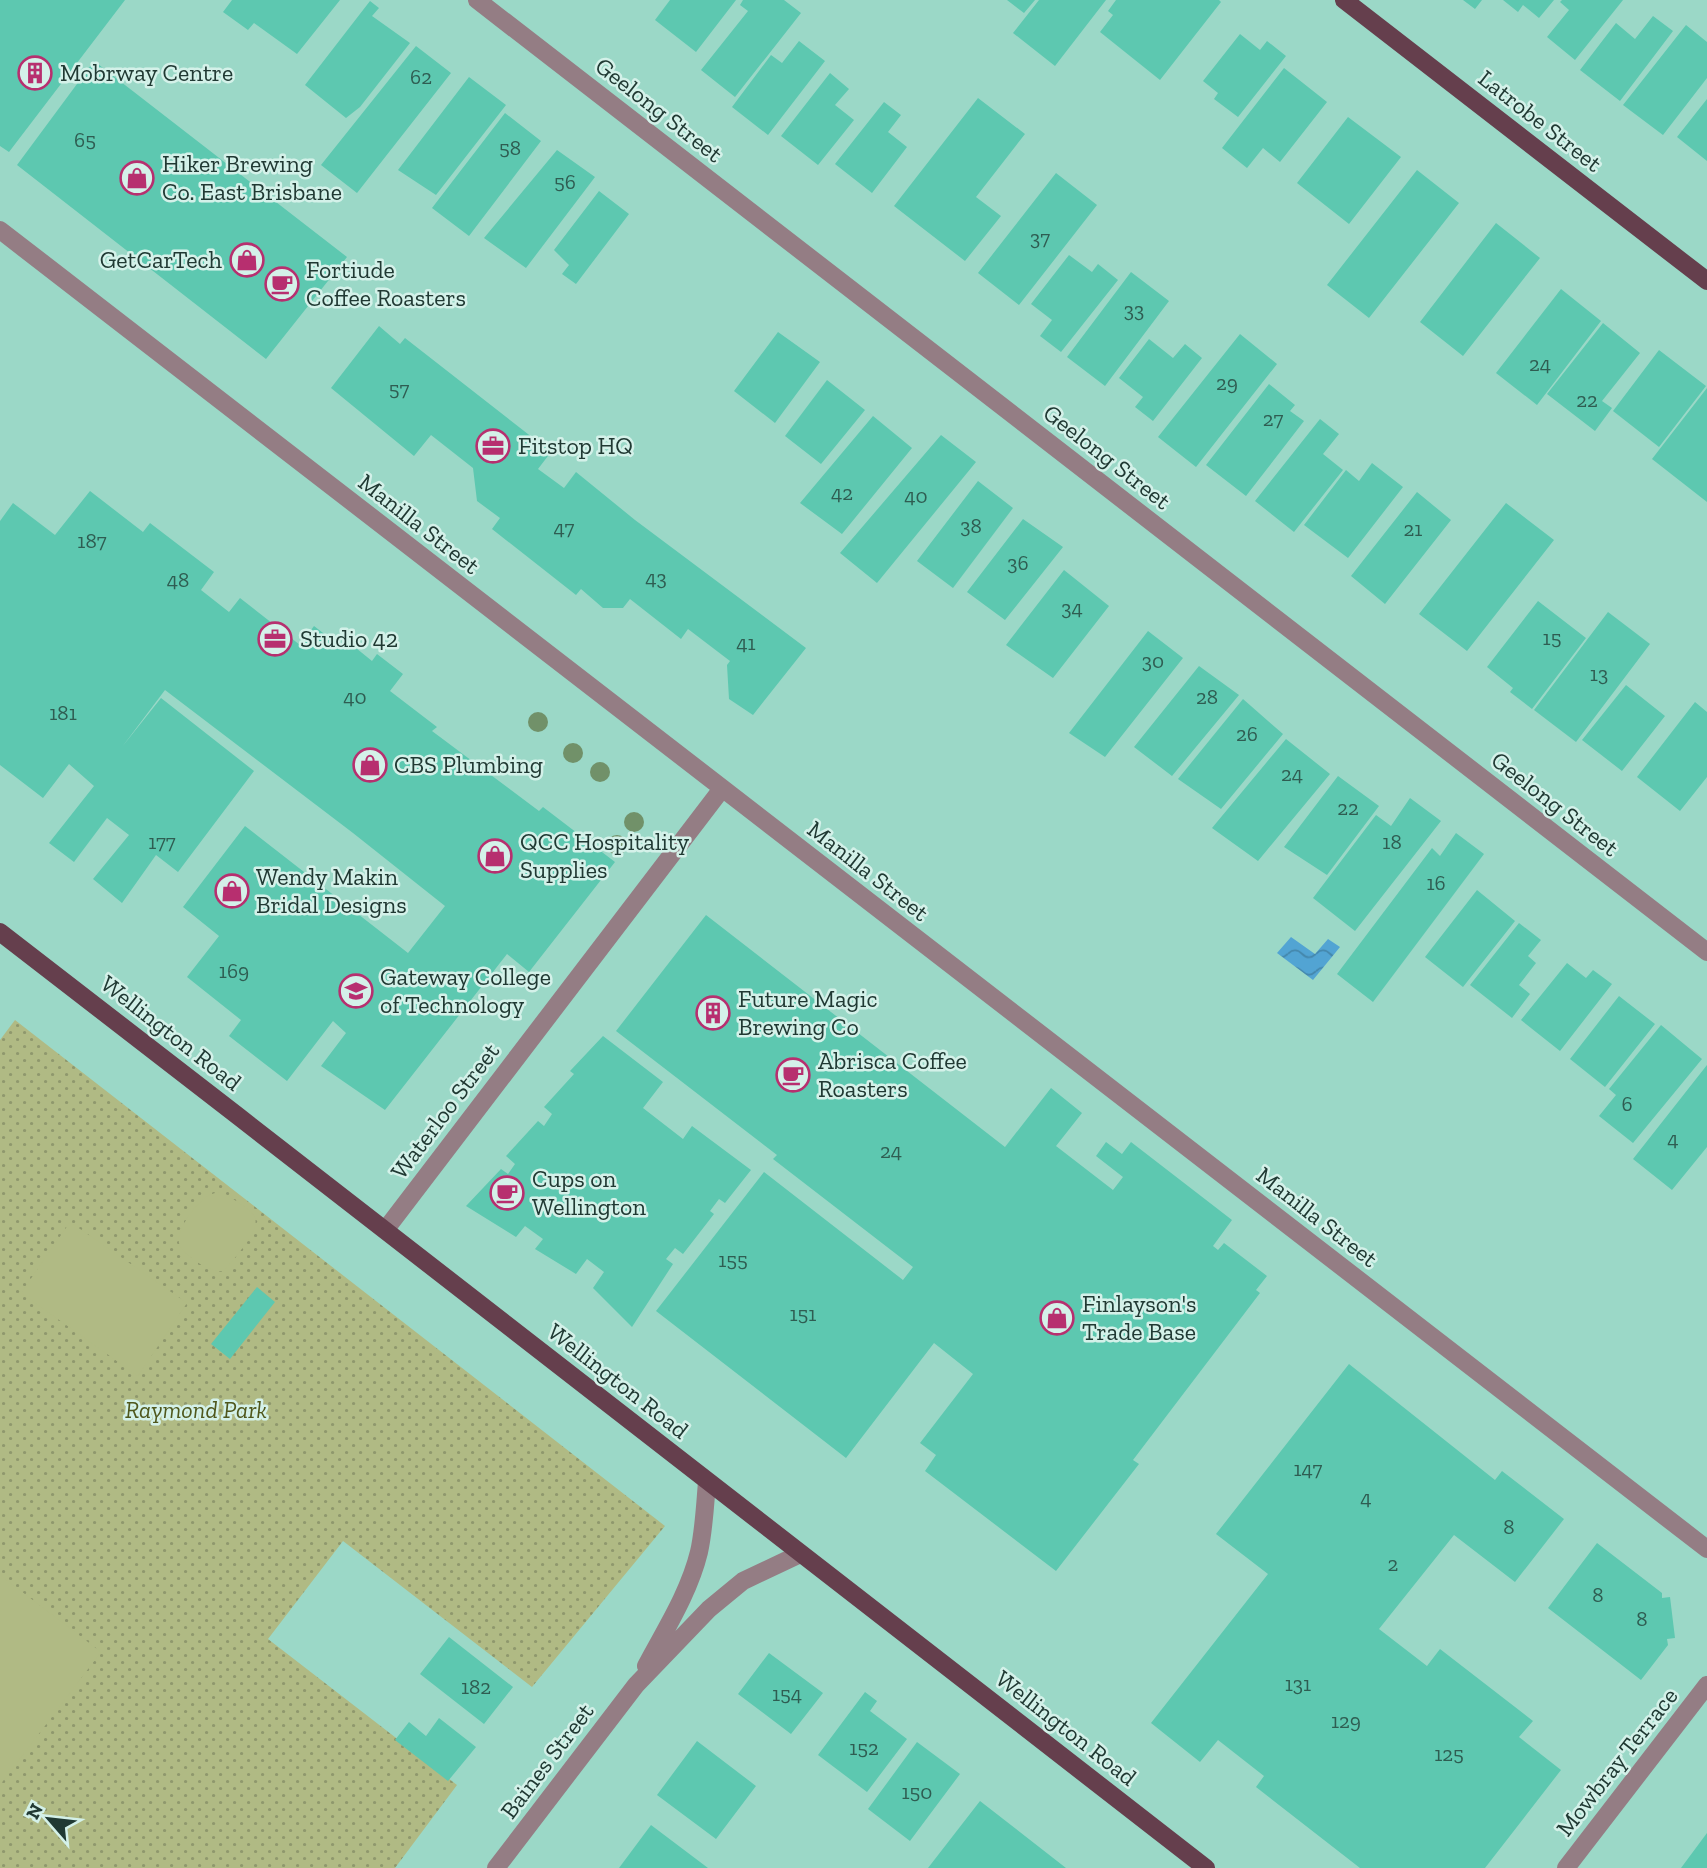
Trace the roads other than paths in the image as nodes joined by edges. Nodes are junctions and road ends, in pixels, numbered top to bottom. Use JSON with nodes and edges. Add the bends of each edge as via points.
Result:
{"nodes":[{"id":1,"x":477,"y":0,"type":"edge"},
{"id":2,"x":1343,"y":0,"type":"edge"},
{"id":3,"x":0,"y":230,"type":"edge"},
{"id":4,"x":1707,"y":281,"type":"edge"},
{"id":5,"x":721,"y":790,"type":"junction"},
{"id":6,"x":0,"y":932,"type":"edge"},
{"id":7,"x":1707,"y":952,"type":"edge"},
{"id":8,"x":386,"y":1229,"type":"junction"},
{"id":9,"x":707,"y":1482,"type":"junction"},
{"id":10,"x":1707,"y":1549,"type":"edge"},
{"id":11,"x":800,"y":1553,"type":"junction"},
{"id":12,"x":636,"y":1685,"type":"junction"},
{"id":13,"x":1707,"y":1685,"type":"edge"},
{"id":14,"x":496,"y":1868,"type":"edge"},
{"id":15,"x":1206,"y":1868,"type":"edge"},
{"id":16,"x":1566,"y":1868,"type":"edge"}],
"edges":[{"from":1,"to":7,"type":"street","name":"Geelong Street"},
{"from":2,"to":4,"type":"main road","name":"Latrobe Street"},
{"from":3,"to":5,"type":"street","name":"Manilla Street"},
{"from":5,"to":8,"type":"street","name":"Waterloo Street"},
{"from":5,"to":10,"type":"street","name":"Manilla Street"},
{"from":6,"to":8,"type":"main road","name":"Wellington Road"},
{"from":8,"to":9,"type":"main road","name":"Wellington Road"},
{"from":9,"to":11,"type":"main road","name":"Wellington Road"},
{"from":9,"to":12,"type":"street","name":"Baines Street","via":[[695,1567]]},
{"from":11,"to":12,"type":"street","name":"Baines Street","via":[[725,1594]]},
{"from":11,"to":15,"type":"main road","name":"Wellington Road"},
{"from":12,"to":14,"type":"street","name":"Baines Street"},
{"from":13,"to":16,"type":"street","name":"Mowbray Terrace"}]}
